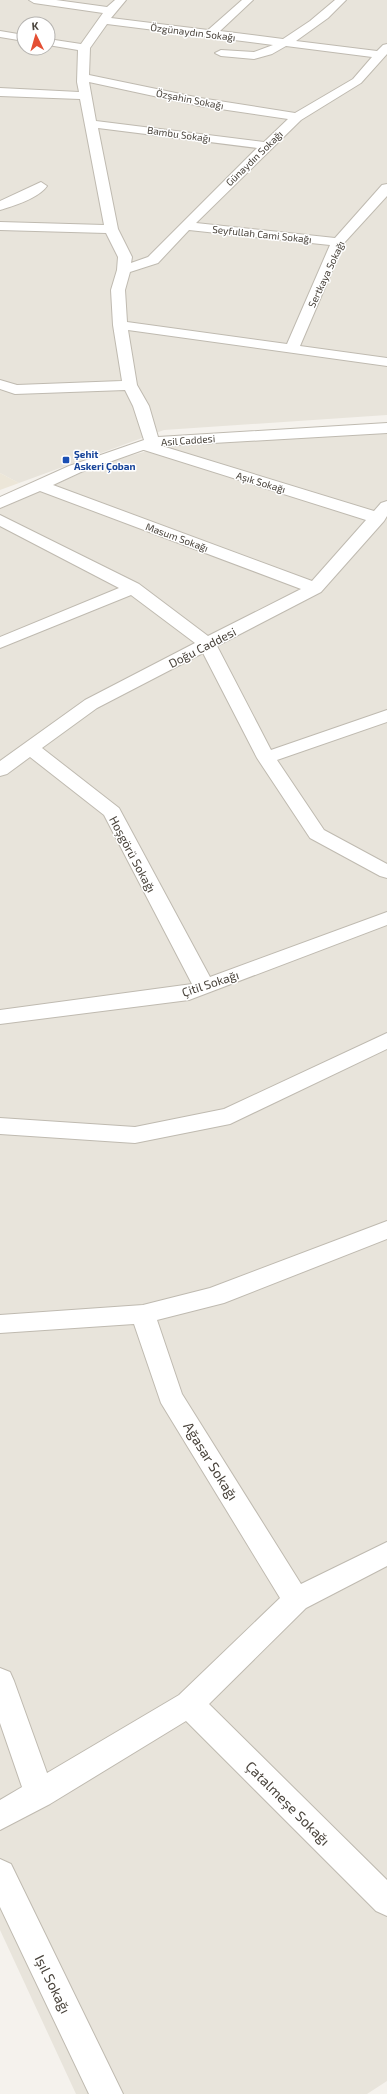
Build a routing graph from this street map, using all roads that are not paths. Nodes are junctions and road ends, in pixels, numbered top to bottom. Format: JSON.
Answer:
{"nodes":[{"id":1,"x":34,"y":0,"type":"edge"},
{"id":2,"x":121,"y":0,"type":"edge"},
{"id":3,"x":247,"y":0,"type":"edge"},
{"id":4,"x":341,"y":0,"type":"edge"},
{"id":5,"x":107,"y":16,"type":"junction"},
{"id":6,"x":210,"y":34,"type":"junction"},
{"id":7,"x":1,"y":35,"type":"edge"},
{"id":8,"x":16,"y":37,"type":"edge"},
{"id":9,"x":56,"y":43,"type":"edge"},
{"id":10,"x":283,"y":43,"type":"junction"},
{"id":11,"x":84,"y":48,"type":"junction"},
{"id":12,"x":384,"y":51,"type":"edge"},
{"id":13,"x":221,"y":53,"type":"dead end"},
{"id":14,"x":83,"y":77,"type":"junction"},
{"id":15,"x":0,"y":92,"type":"edge"},
{"id":16,"x":86,"y":96,"type":"junction"},
{"id":17,"x":297,"y":117,"type":"junction"},
{"id":18,"x":91,"y":124,"type":"junction"},
{"id":19,"x":267,"y":146,"type":"junction"},
{"id":20,"x":41,"y":186,"type":"dead end"},
{"id":21,"x":387,"y":188,"type":"edge"},
{"id":22,"x":0,"y":206,"type":"edge"},
{"id":23,"x":0,"y":226,"type":"edge"},
{"id":24,"x":186,"y":226,"type":"junction"},
{"id":25,"x":111,"y":229,"type":"junction"},
{"id":26,"x":338,"y":242,"type":"junction"},
{"id":27,"x":124,"y":270,"type":"junction"},
{"id":28,"x":120,"y":325,"type":"junction"},
{"id":29,"x":292,"y":348,"type":"junction"},
{"id":30,"x":387,"y":362,"type":"edge"},
{"id":31,"x":0,"y":384,"type":"edge"},
{"id":32,"x":130,"y":385,"type":"junction"},
{"id":33,"x":15,"y":390,"type":"junction"},
{"id":34,"x":0,"y":402,"type":"edge"},
{"id":35,"x":387,"y":428,"type":"edge"},
{"id":36,"x":148,"y":444,"type":"junction"},
{"id":37,"x":39,"y":485,"type":"junction"},
{"id":38,"x":0,"y":503,"type":"edge"},
{"id":39,"x":382,"y":512,"type":"edge"},
{"id":40,"x":0,"y":520,"type":"edge"},
{"id":41,"x":134,"y":588,"type":"junction"},
{"id":42,"x":315,"y":588,"type":"junction"},
{"id":43,"x":0,"y":643,"type":"edge"},
{"id":44,"x":207,"y":644,"type":"junction"},
{"id":45,"x":387,"y":716,"type":"edge"},
{"id":46,"x":30,"y":748,"type":"junction"},
{"id":47,"x":266,"y":758,"type":"junction"},
{"id":48,"x":0,"y":770,"type":"edge"},
{"id":49,"x":387,"y":872,"type":"edge"},
{"id":50,"x":387,"y":918,"type":"edge"},
{"id":51,"x":204,"y":987,"type":"junction"},
{"id":52,"x":0,"y":1016,"type":"edge"},
{"id":53,"x":387,"y":1040,"type":"edge"},
{"id":54,"x":0,"y":1126,"type":"edge"},
{"id":55,"x":387,"y":1230,"type":"edge"},
{"id":56,"x":143,"y":1314,"type":"junction"},
{"id":57,"x":0,"y":1324,"type":"edge"},
{"id":58,"x":387,"y":1553,"type":"edge"},
{"id":59,"x":296,"y":1600,"type":"junction"},
{"id":60,"x":0,"y":1681,"type":"edge"},
{"id":61,"x":189,"y":1704,"type":"junction"},
{"id":62,"x":39,"y":1794,"type":"junction"},
{"id":63,"x":0,"y":1816,"type":"edge"},
{"id":64,"x":0,"y":1874,"type":"edge"},
{"id":65,"x":387,"y":1901,"type":"edge"},
{"id":66,"x":106,"y":2094,"type":"edge"}],
"edges":[{"from":1,"to":5,"type":"street","name":"Özgünaydın Sokağı"},
{"from":2,"to":5,"type":"street"},
{"from":3,"to":6,"type":"street"},
{"from":4,"to":10,"type":"street"},
{"from":5,"to":6,"type":"street","name":"Özgünaydın Sokağı"},
{"from":5,"to":11,"type":"street"},
{"from":6,"to":10,"type":"street","name":"Özgünaydın Sokağı"},
{"from":7,"to":8,"type":"street"},
{"from":9,"to":11,"type":"street"},
{"from":10,"to":12,"type":"street","name":"Özgünaydın Sokağı"},
{"from":10,"to":13,"type":"street","name":"Özgünaydın Sokağı"},
{"from":11,"to":14,"type":"street"},
{"from":12,"to":17,"type":"street","name":"Günaydın Sokağı"},
{"from":14,"to":16,"type":"street"},
{"from":14,"to":17,"type":"street","name":"Özşahin Sokağı"},
{"from":15,"to":16,"type":"street"},
{"from":16,"to":18,"type":"street"},
{"from":17,"to":19,"type":"street","name":"Günaydın Sokağı"},
{"from":18,"to":19,"type":"street","name":"Bambu Sokağı"},
{"from":18,"to":25,"type":"street"},
{"from":19,"to":24,"type":"street","name":"Günaydın Sokağı"},
{"from":20,"to":22,"type":"street"},
{"from":21,"to":26,"type":"street","name":"Sertkaya Sokağı"},
{"from":23,"to":25,"type":"street"},
{"from":24,"to":26,"type":"street","name":"Seyfullah Cami Sokağı"},
{"from":24,"to":27,"type":"street","name":"Günaydın Sokağı"},
{"from":25,"to":27,"type":"street"},
{"from":26,"to":29,"type":"street","name":"Sertkaya Sokağı"},
{"from":27,"to":28,"type":"street"},
{"from":28,"to":29,"type":"street"},
{"from":28,"to":32,"type":"street"},
{"from":29,"to":30,"type":"street"},
{"from":31,"to":33,"type":"street"},
{"from":32,"to":33,"type":"street"},
{"from":32,"to":36,"type":"street"},
{"from":33,"to":34,"type":"street"},
{"from":35,"to":36,"type":"street","name":"Asil Caddesi"},
{"from":36,"to":37,"type":"street","name":"Asil Caddesi"},
{"from":36,"to":39,"type":"street","name":"Aşık Sokağı"},
{"from":37,"to":38,"type":"street","name":"Asil Caddesi"},
{"from":37,"to":42,"type":"street","name":"Masum Sokağı"},
{"from":39,"to":42,"type":"street","name":"Doğu Caddesi"},
{"from":40,"to":41,"type":"street"},
{"from":41,"to":43,"type":"street"},
{"from":41,"to":44,"type":"street"},
{"from":42,"to":44,"type":"street","name":"Doğu Caddesi"},
{"from":44,"to":46,"type":"street","name":"Doğu Caddesi"},
{"from":44,"to":47,"type":"street"},
{"from":45,"to":47,"type":"street"},
{"from":46,"to":48,"type":"street","name":"Doğu Caddesi"},
{"from":46,"to":51,"type":"street","name":"Hoşgörü Sokağı"},
{"from":47,"to":49,"type":"street"},
{"from":50,"to":51,"type":"street","name":"Çitil Sokağı"},
{"from":51,"to":52,"type":"street","name":"Çitil Sokağı"},
{"from":53,"to":54,"type":"street"},
{"from":55,"to":56,"type":"street"},
{"from":56,"to":57,"type":"street"},
{"from":56,"to":59,"type":"street","name":"Ağasar Sokağı"},
{"from":58,"to":59,"type":"street"},
{"from":59,"to":61,"type":"street"},
{"from":60,"to":62,"type":"street"},
{"from":61,"to":62,"type":"street"},
{"from":61,"to":65,"type":"street","name":"Çatalmeşe Sokağı"},
{"from":62,"to":63,"type":"street"},
{"from":64,"to":66,"type":"street","name":"Işıl Sokağı"}]}
